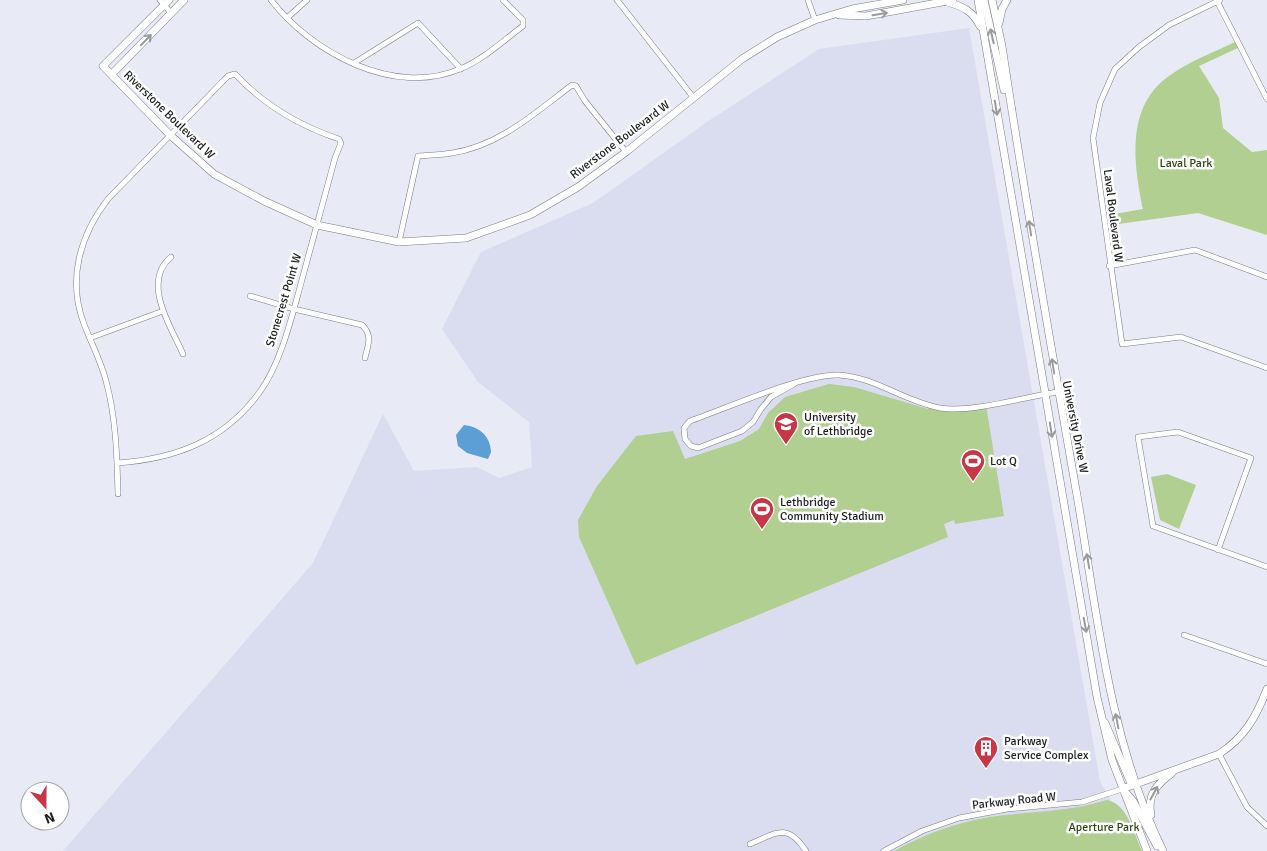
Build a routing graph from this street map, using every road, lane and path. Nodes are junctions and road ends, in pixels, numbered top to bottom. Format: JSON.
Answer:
{"nodes":[{"id":1,"x":184,"y":0,"type":"edge"},
{"id":2,"x":271,"y":0,"type":"edge"},
{"id":3,"x":308,"y":0,"type":"edge"},
{"id":4,"x":503,"y":0,"type":"edge"},
{"id":5,"x":617,"y":0,"type":"edge"},
{"id":6,"x":808,"y":0,"type":"edge"},
{"id":7,"x":903,"y":0,"type":"edge"},
{"id":8,"x":978,"y":0,"type":"edge"},
{"id":9,"x":984,"y":0,"type":"edge"},
{"id":10,"x":992,"y":0,"type":"edge"},
{"id":11,"x":1007,"y":0,"type":"edge"},
{"id":12,"x":165,"y":1,"type":"edge"},
{"id":13,"x":949,"y":1,"type":"edge"},
{"id":14,"x":1218,"y":1,"type":"edge"},
{"id":15,"x":171,"y":13,"type":"junction"},
{"id":16,"x":831,"y":15,"type":"junction"},
{"id":17,"x":287,"y":18,"type":"junction"},
{"id":18,"x":815,"y":20,"type":"junction"},
{"id":19,"x":1000,"y":34,"type":"junction"},
{"id":20,"x":984,"y":36,"type":"junction"},
{"id":21,"x":354,"y":63,"type":"junction"},
{"id":22,"x":460,"y":69,"type":"junction"},
{"id":23,"x":112,"y":74,"type":"junction"},
{"id":24,"x":693,"y":97,"type":"junction"},
{"id":25,"x":1267,"y":99,"type":"edge"},
{"id":26,"x":1016,"y":134,"type":"junction"},
{"id":27,"x":170,"y":136,"type":"junction"},
{"id":28,"x":626,"y":152,"type":"junction"},
{"id":29,"x":317,"y":225,"type":"junction"},
{"id":30,"x":399,"y":242,"type":"junction"},
{"id":31,"x":171,"y":256,"type":"dead end"},
{"id":32,"x":1109,"y":266,"type":"junction"},
{"id":33,"x":1267,"y":277,"type":"edge"},
{"id":34,"x":250,"y":296,"type":"dead end"},
{"id":35,"x":294,"y":309,"type":"junction"},
{"id":36,"x":164,"y":311,"type":"junction"},
{"id":37,"x":90,"y":338,"type":"junction"},
{"id":38,"x":183,"y":354,"type":"dead end"},
{"id":39,"x":365,"y":358,"type":"dead end"},
{"id":40,"x":1267,"y":368,"type":"edge"},
{"id":41,"x":794,"y":384,"type":"junction"},
{"id":42,"x":1057,"y":392,"type":"junction"},
{"id":43,"x":1046,"y":394,"type":"junction"},
{"id":44,"x":118,"y":463,"type":"junction"},
{"id":45,"x":118,"y":494,"type":"dead end"},
{"id":46,"x":1218,"y":550,"type":"junction"},
{"id":47,"x":1267,"y":567,"type":"edge"},
{"id":48,"x":1184,"y":635,"type":"dead end"},
{"id":49,"x":1267,"y":664,"type":"edge"},
{"id":50,"x":1267,"y":689,"type":"edge"},
{"id":51,"x":1101,"y":716,"type":"junction"},
{"id":52,"x":1219,"y":754,"type":"junction"},
{"id":53,"x":1178,"y":768,"type":"junction"},
{"id":54,"x":1135,"y":784,"type":"junction"},
{"id":55,"x":1122,"y":789,"type":"junction"},
{"id":56,"x":1152,"y":826,"type":"junction"},
{"id":57,"x":1267,"y":826,"type":"edge"},
{"id":58,"x":750,"y":844,"type":"dead end"},
{"id":59,"x":806,"y":851,"type":"edge"},
{"id":60,"x":884,"y":851,"type":"edge"},
{"id":61,"x":1148,"y":851,"type":"edge"},
{"id":62,"x":1161,"y":851,"type":"edge"}],
"edges":[{"from":1,"to":15,"type":"main road"},
{"from":2,"to":17,"type":"street"},
{"from":3,"to":17,"type":"street"},
{"from":4,"to":22,"type":"street"},
{"from":5,"to":24,"type":"street"},
{"from":6,"to":18,"type":"street"},
{"from":7,"to":16,"type":"main road","name":"Riverstone Boulevard W"},
{"from":8,"to":20,"type":"main road","name":"University Drive W"},
{"from":26,"to":9,"type":"main road","one_way":true},
{"from":10,"to":19,"type":"main road","name":"University Drive W"},
{"from":11,"to":19,"type":"main road"},
{"from":12,"to":15,"type":"street"},
{"from":12,"to":23,"type":"main road","name":"Riverstone Boulevard W"},
{"from":16,"to":13,"type":"main road","name":"Riverstone Boulevard W","one_way":true},
{"from":13,"to":20,"type":"main road"},
{"from":14,"to":25,"type":"street"},
{"from":14,"to":32,"type":"street","name":"Laval Boulevard W"},
{"from":23,"to":15,"type":"main road","one_way":true},
{"from":16,"to":18,"type":"main road","name":"Riverstone Boulevard W"},
{"from":17,"to":21,"type":"street"},
{"from":18,"to":24,"type":"main road","name":"Riverstone Boulevard W"},
{"from":19,"to":26,"type":"main road","name":"University Drive W"},
{"from":20,"to":43,"type":"main road","name":"University Drive W","one_way":true},
{"from":21,"to":22,"type":"street"},
{"from":21,"to":22,"type":"street"},
{"from":23,"to":27,"type":"main road","name":"Riverstone Boulevard W"},
{"from":24,"to":28,"type":"main road","name":"Riverstone Boulevard W"},
{"from":42,"to":26,"type":"main road","name":"University Drive W","one_way":true},
{"from":27,"to":29,"type":"main road","name":"Riverstone Boulevard W"},
{"from":27,"to":29,"type":"street","name":"Stonecrest Point W"},
{"from":27,"to":37,"type":"street"},
{"from":28,"to":30,"type":"main road","name":"Riverstone Boulevard W"},
{"from":28,"to":30,"type":"street"},
{"from":29,"to":30,"type":"main road","name":"Riverstone Boulevard W"},
{"from":29,"to":35,"type":"street","name":"Stonecrest Point W"},
{"from":31,"to":36,"type":"street"},
{"from":32,"to":33,"type":"street"},
{"from":32,"to":40,"type":"street","name":"Laval Boulevard W"},
{"from":34,"to":35,"type":"street"},
{"from":35,"to":39,"type":"street"},
{"from":35,"to":44,"type":"street","name":"Stonecrest Point W"},
{"from":36,"to":37,"type":"street"},
{"from":36,"to":38,"type":"street"},
{"from":37,"to":44,"type":"street"},
{"from":41,"to":41,"type":"street"},
{"from":41,"to":43,"type":"street"},
{"from":42,"to":43,"type":"street"},
{"from":54,"to":42,"type":"main road","name":"University Drive W","one_way":true},
{"from":43,"to":51,"type":"main road","name":"University Drive W","one_way":true},
{"from":44,"to":45,"type":"street"},
{"from":46,"to":46,"type":"street"},
{"from":46,"to":47,"type":"street"},
{"from":48,"to":49,"type":"street"},
{"from":50,"to":52,"type":"main road"},
{"from":51,"to":54,"type":"main road"},
{"from":51,"to":55,"type":"main road","name":"University Drive W"},
{"from":52,"to":53,"type":"main road"},
{"from":52,"to":57,"type":"street"},
{"from":53,"to":54,"type":"main road"},
{"from":56,"to":53,"type":"main road","one_way":true},
{"from":54,"to":55,"type":"main road"},
{"from":54,"to":56,"type":"main road","name":"University Drive W"},
{"from":55,"to":60,"type":"street","name":"Parkway Road W"},
{"from":55,"to":61,"type":"main road","name":"University Drive W"},
{"from":55,"to":62,"type":"main road"},
{"from":56,"to":62,"type":"main road","name":"University Drive W"},
{"from":58,"to":59,"type":"street"}]}
